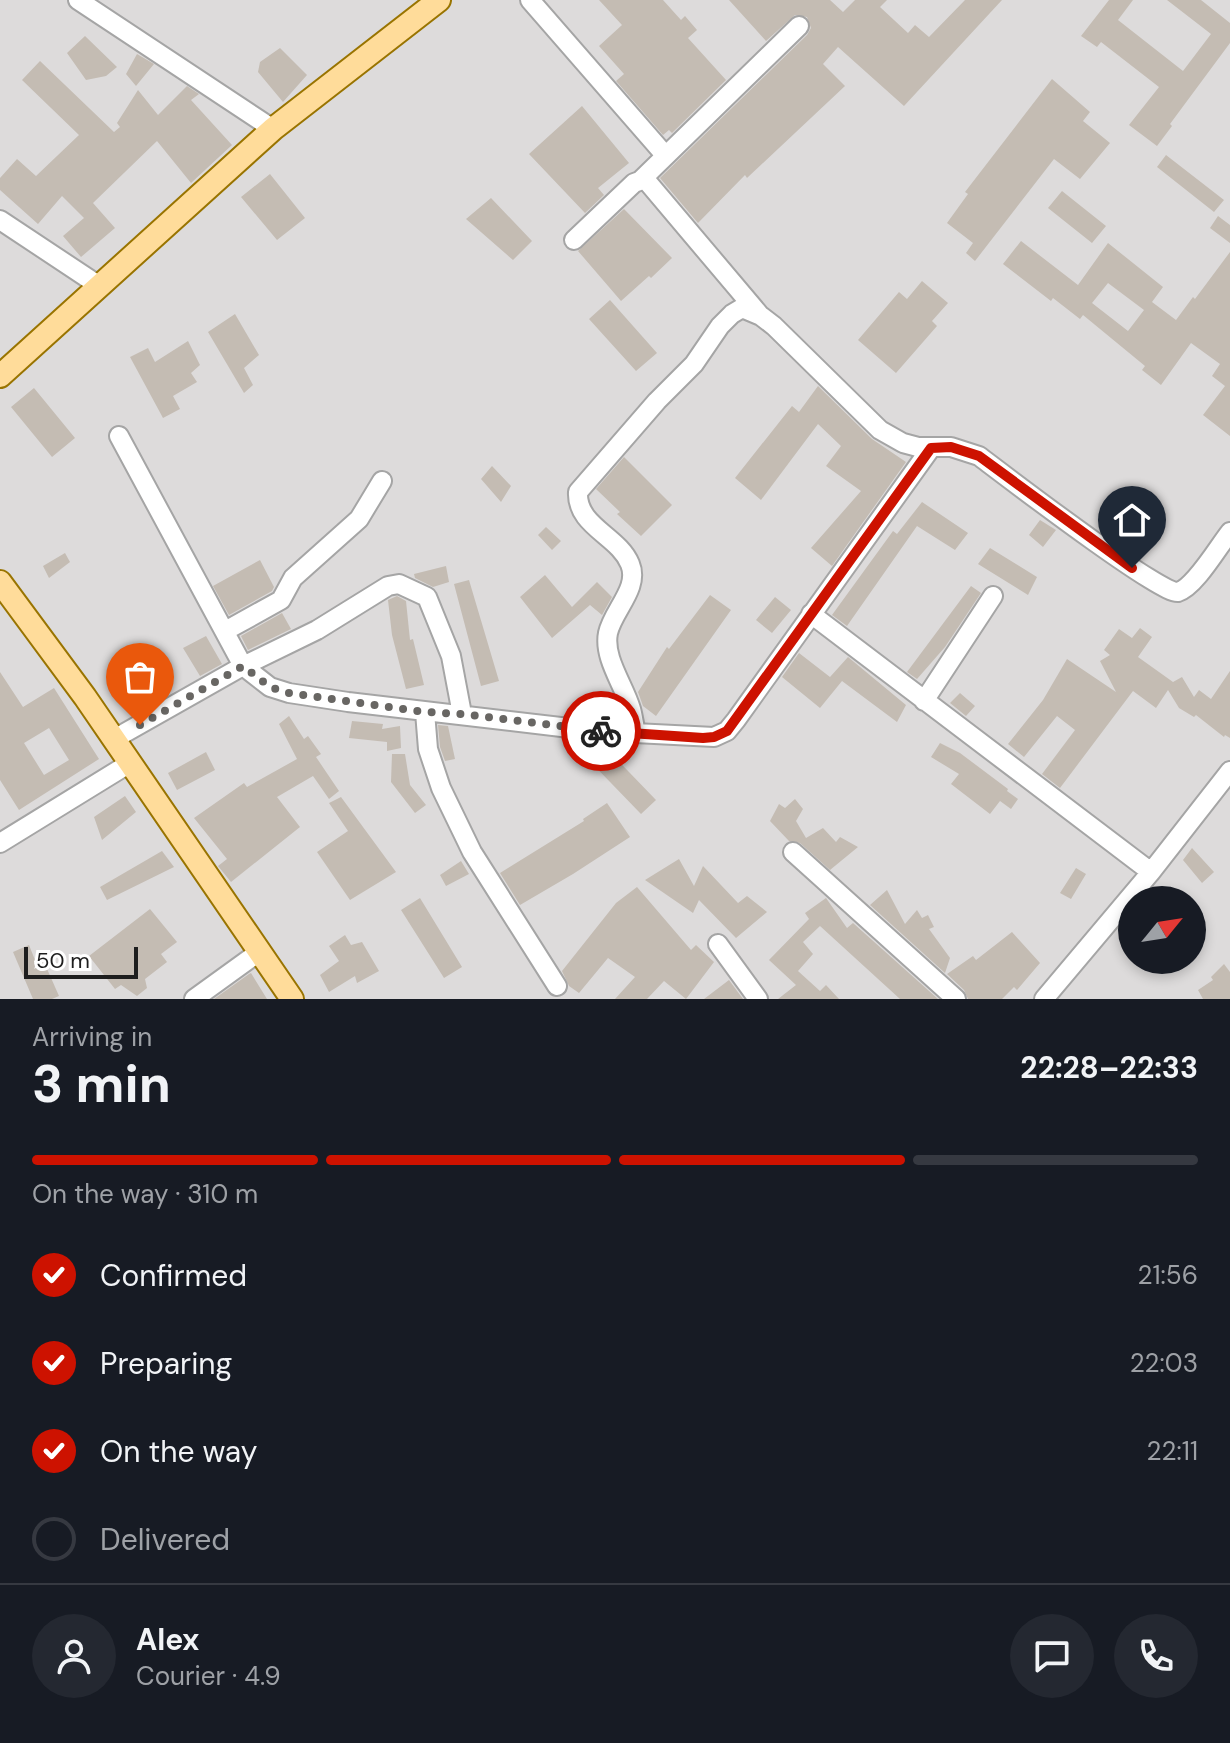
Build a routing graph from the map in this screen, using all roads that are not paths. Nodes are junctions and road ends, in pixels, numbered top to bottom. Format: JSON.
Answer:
{"nodes":[{"id":1,"x":78,"y":0,"type":"edge"},
{"id":2,"x":439,"y":0,"type":"edge"},
{"id":3,"x":530,"y":0,"type":"edge"},
{"id":4,"x":799,"y":26,"type":"dead end"},
{"id":5,"x":273,"y":129,"type":"junction"},
{"id":6,"x":665,"y":155,"type":"junction"},
{"id":7,"x":641,"y":180,"type":"junction"},
{"id":8,"x":0,"y":220,"type":"edge"},
{"id":9,"x":574,"y":240,"type":"dead end"},
{"id":10,"x":98,"y":285,"type":"junction"},
{"id":11,"x":761,"y":316,"type":"junction"},
{"id":12,"x":0,"y":376,"type":"edge"},
{"id":13,"x":119,"y":436,"type":"dead end"},
{"id":14,"x":931,"y":448,"type":"junction"},
{"id":15,"x":382,"y":481,"type":"dead end"},
{"id":16,"x":1230,"y":532,"type":"edge"},
{"id":17,"x":0,"y":582,"type":"edge"},
{"id":18,"x":993,"y":596,"type":"dead end"},
{"id":19,"x":811,"y":614,"type":"junction"},
{"id":20,"x":225,"y":631,"type":"junction"},
{"id":21,"x":243,"y":666,"type":"junction"},
{"id":22,"x":924,"y":701,"type":"junction"},
{"id":23,"x":425,"y":712,"type":"junction"},
{"id":24,"x":462,"y":714,"type":"junction"},
{"id":25,"x":628,"y":732,"type":"junction"},
{"id":26,"x":114,"y":739,"type":"junction"},
{"id":27,"x":130,"y":763,"type":"junction"},
{"id":28,"x":1230,"y":771,"type":"edge"},
{"id":29,"x":0,"y":843,"type":"edge"},
{"id":30,"x":793,"y":852,"type":"dead end"},
{"id":31,"x":1151,"y":872,"type":"junction"},
{"id":32,"x":718,"y":944,"type":"dead end"},
{"id":33,"x":259,"y":952,"type":"junction"},
{"id":34,"x":557,"y":986,"type":"dead end"},
{"id":35,"x":194,"y":999,"type":"edge"},
{"id":36,"x":292,"y":999,"type":"edge"},
{"id":37,"x":758,"y":999,"type":"edge"},
{"id":38,"x":956,"y":999,"type":"edge"},
{"id":39,"x":1044,"y":999,"type":"edge"}],
"edges":[{"from":1,"to":5,"type":"street"},
{"from":2,"to":5,"type":"main road"},
{"from":3,"to":6,"type":"street"},
{"from":4,"to":6,"type":"street"},
{"from":5,"to":10,"type":"main road"},
{"from":6,"to":7,"type":"street"},
{"from":7,"to":9,"type":"street"},
{"from":7,"to":11,"type":"street"},
{"from":8,"to":10,"type":"street"},
{"from":10,"to":12,"type":"main road"},
{"from":11,"to":14,"type":"street"},
{"from":11,"to":25,"type":"street"},
{"from":13,"to":20,"type":"street"},
{"from":14,"to":16,"type":"street"},
{"from":14,"to":19,"type":"street"},
{"from":15,"to":20,"type":"street"},
{"from":17,"to":26,"type":"main road"},
{"from":18,"to":22,"type":"street"},
{"from":19,"to":22,"type":"street"},
{"from":19,"to":25,"type":"street"},
{"from":20,"to":21,"type":"street"},
{"from":21,"to":23,"type":"street"},
{"from":21,"to":24,"type":"street"},
{"from":21,"to":26,"type":"street"},
{"from":22,"to":31,"type":"street"},
{"from":23,"to":24,"type":"street"},
{"from":23,"to":34,"type":"street"},
{"from":24,"to":25,"type":"street"},
{"from":26,"to":27,"type":"main road"},
{"from":27,"to":29,"type":"street"},
{"from":27,"to":33,"type":"main road"},
{"from":28,"to":31,"type":"street"},
{"from":30,"to":38,"type":"street"},
{"from":31,"to":39,"type":"street"},
{"from":32,"to":37,"type":"street"},
{"from":33,"to":35,"type":"street"},
{"from":33,"to":36,"type":"main road"}]}
